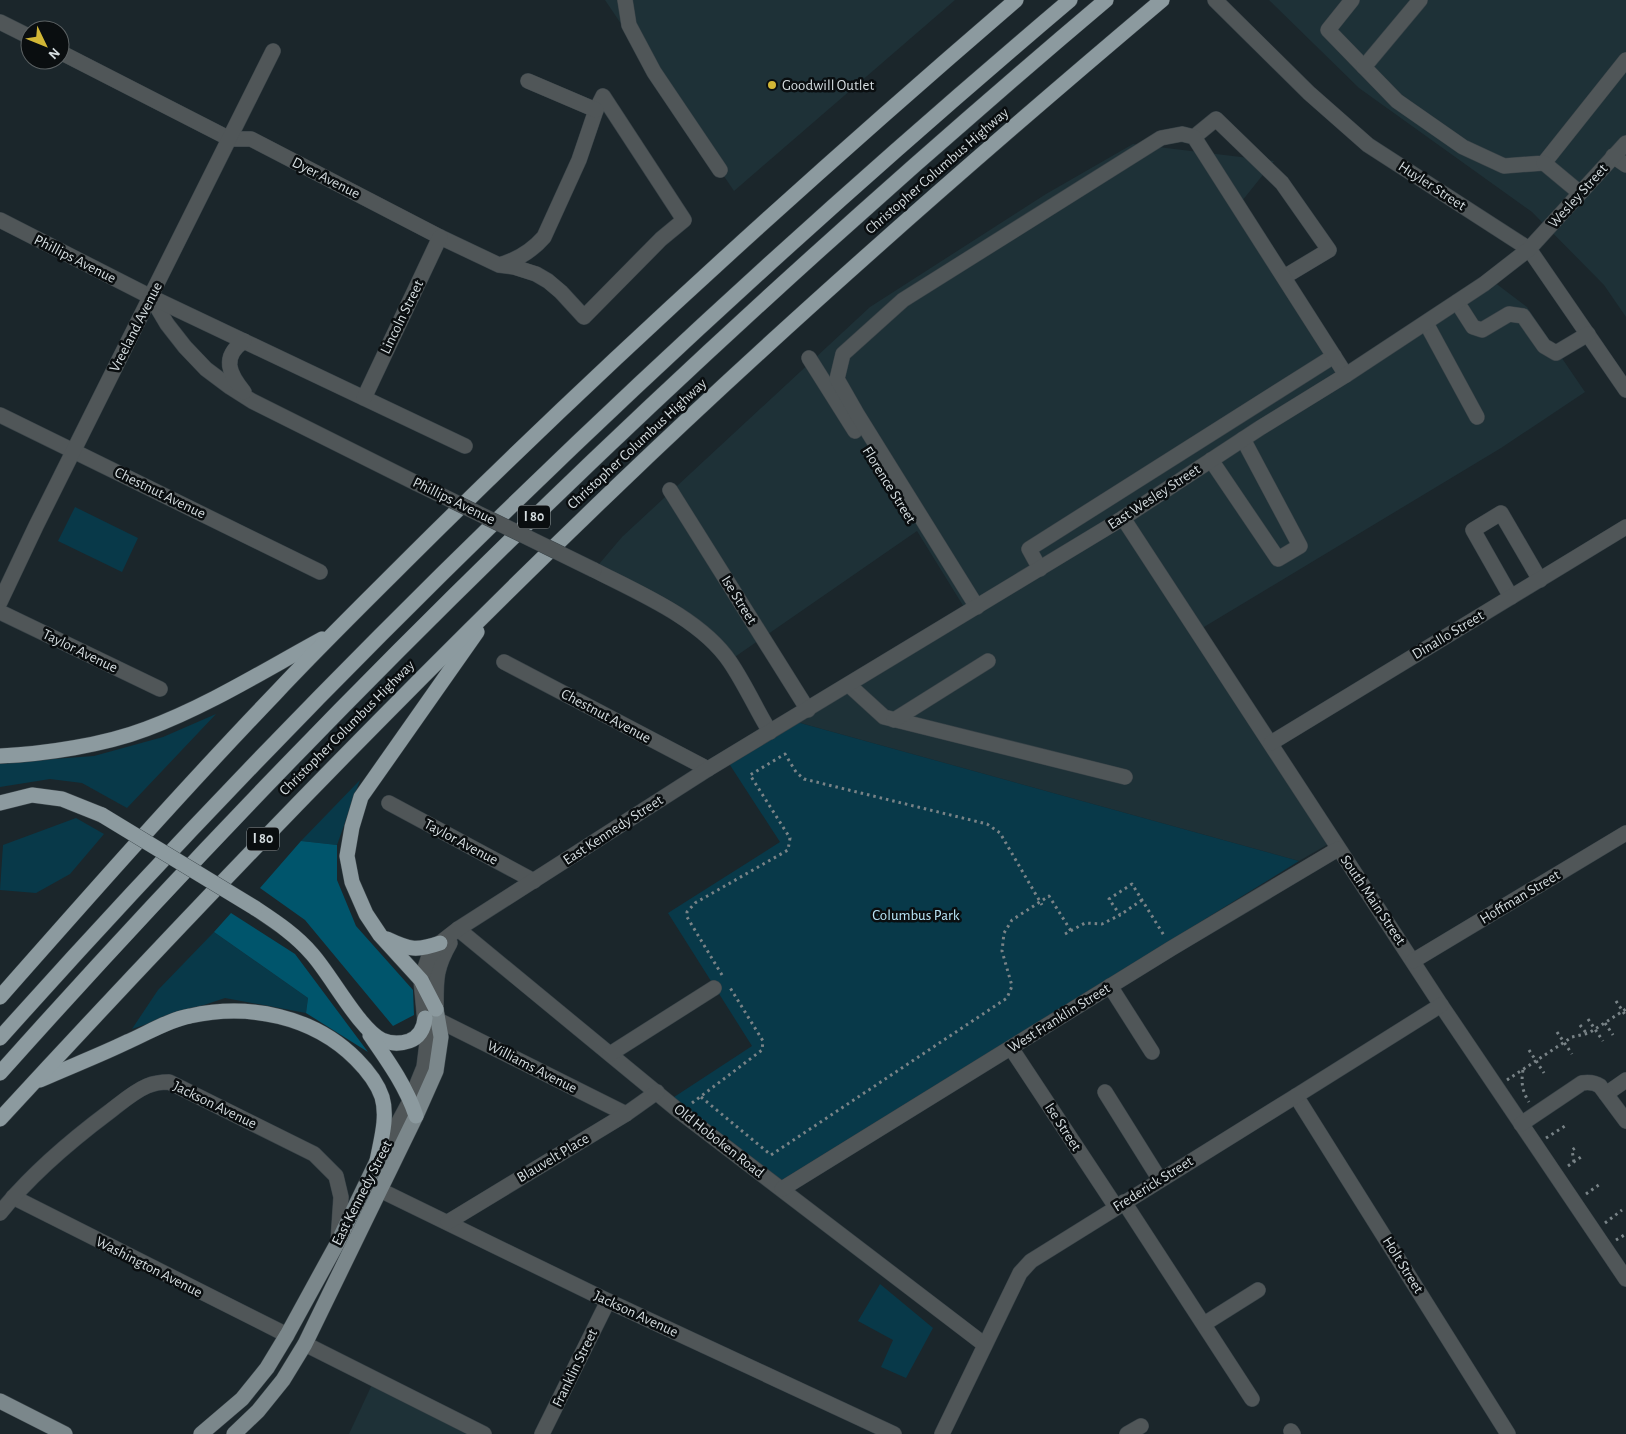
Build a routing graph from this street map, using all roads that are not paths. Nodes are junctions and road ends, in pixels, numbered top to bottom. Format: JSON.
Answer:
{"nodes":[{"id":1,"x":625,"y":0,"type":"edge"},
{"id":2,"x":1016,"y":0,"type":"edge"},
{"id":3,"x":1070,"y":0,"type":"edge"},
{"id":4,"x":1106,"y":0,"type":"edge"},
{"id":5,"x":1162,"y":0,"type":"edge"},
{"id":6,"x":1216,"y":0,"type":"edge"},
{"id":7,"x":1352,"y":0,"type":"edge"},
{"id":8,"x":1420,"y":0,"type":"edge"},
{"id":9,"x":0,"y":22,"type":"edge"},
{"id":10,"x":20,"y":32,"type":"edge"},
{"id":11,"x":273,"y":52,"type":"dead end"},
{"id":12,"x":70,"y":57,"type":"edge"},
{"id":13,"x":1626,"y":60,"type":"edge"},
{"id":14,"x":1364,"y":67,"type":"junction"},
{"id":15,"x":528,"y":81,"type":"dead end"},
{"id":16,"x":596,"y":110,"type":"junction"},
{"id":17,"x":1194,"y":137,"type":"junction"},
{"id":18,"x":230,"y":139,"type":"junction"},
{"id":19,"x":1626,"y":143,"type":"edge"},
{"id":20,"x":1613,"y":156,"type":"junction"},
{"id":21,"x":1544,"y":163,"type":"junction"},
{"id":22,"x":1626,"y":165,"type":"edge"},
{"id":23,"x":720,"y":170,"type":"dead end"},
{"id":24,"x":1580,"y":193,"type":"junction"},
{"id":25,"x":0,"y":220,"type":"edge"},
{"id":26,"x":440,"y":237,"type":"junction"},
{"id":27,"x":1529,"y":249,"type":"junction"},
{"id":28,"x":499,"y":265,"type":"junction"},
{"id":29,"x":1284,"y":277,"type":"junction"},
{"id":30,"x":151,"y":297,"type":"junction"},
{"id":31,"x":1457,"y":302,"type":"junction"},
{"id":32,"x":1426,"y":322,"type":"junction"},
{"id":33,"x":1588,"y":334,"type":"junction"},
{"id":34,"x":244,"y":341,"type":"junction"},
{"id":35,"x":1334,"y":356,"type":"junction"},
{"id":36,"x":809,"y":358,"type":"dead end"},
{"id":37,"x":1620,"y":370,"type":"edge"},
{"id":38,"x":1346,"y":375,"type":"junction"},
{"id":39,"x":1626,"y":390,"type":"edge"},
{"id":40,"x":364,"y":398,"type":"junction"},
{"id":41,"x":252,"y":401,"type":"junction"},
{"id":42,"x":0,"y":415,"type":"edge"},
{"id":43,"x":1477,"y":417,"type":"dead end"},
{"id":44,"x":1243,"y":439,"type":"junction"},
{"id":45,"x":465,"y":446,"type":"dead end"},
{"id":46,"x":73,"y":451,"type":"junction"},
{"id":47,"x":1211,"y":460,"type":"junction"},
{"id":48,"x":670,"y":490,"type":"dead end"},
{"id":49,"x":1123,"y":518,"type":"junction"},
{"id":50,"x":1626,"y":527,"type":"edge"},
{"id":51,"x":1040,"y":569,"type":"junction"},
{"id":52,"x":320,"y":572,"type":"dead end"},
{"id":53,"x":1540,"y":580,"type":"junction"},
{"id":54,"x":1511,"y":597,"type":"junction"},
{"id":55,"x":0,"y":602,"type":"edge"},
{"id":56,"x":497,"y":602,"type":"junction"},
{"id":57,"x":973,"y":610,"type":"junction"},
{"id":58,"x":0,"y":612,"type":"edge"},
{"id":59,"x":337,"y":630,"type":"junction"},
{"id":60,"x":988,"y":661,"type":"dead end"},
{"id":61,"x":504,"y":662,"type":"dead end"},
{"id":62,"x":849,"y":685,"type":"junction"},
{"id":63,"x":160,"y":689,"type":"dead end"},
{"id":64,"x":808,"y":710,"type":"junction"},
{"id":65,"x":894,"y":720,"type":"junction"},
{"id":66,"x":770,"y":732,"type":"junction"},
{"id":67,"x":1271,"y":743,"type":"junction"},
{"id":68,"x":2,"y":755,"type":"edge"},
{"id":69,"x":708,"y":769,"type":"junction"},
{"id":70,"x":1125,"y":777,"type":"dead end"},
{"id":71,"x":0,"y":803,"type":"edge"},
{"id":72,"x":389,"y":803,"type":"dead end"},
{"id":73,"x":1626,"y":833,"type":"edge"},
{"id":74,"x":1338,"y":849,"type":"junction"},
{"id":75,"x":534,"y":881,"type":"junction"},
{"id":76,"x":458,"y":929,"type":"junction"},
{"id":77,"x":380,"y":935,"type":"junction"},
{"id":78,"x":440,"y":943,"type":"junction"},
{"id":79,"x":1414,"y":961,"type":"junction"},
{"id":80,"x":421,"y":980,"type":"junction"},
{"id":81,"x":1110,"y":986,"type":"junction"},
{"id":82,"x":714,"y":988,"type":"dead end"},
{"id":83,"x":0,"y":997,"type":"edge"},
{"id":84,"x":1441,"y":1005,"type":"junction"},
{"id":85,"x":433,"y":1016,"type":"junction"},
{"id":86,"x":358,"y":1017,"type":"junction"},
{"id":87,"x":0,"y":1038,"type":"edge"},
{"id":88,"x":1011,"y":1048,"type":"junction"},
{"id":89,"x":1152,"y":1052,"type":"dead end"},
{"id":90,"x":610,"y":1054,"type":"junction"},
{"id":91,"x":0,"y":1073,"type":"edge"},
{"id":92,"x":1626,"y":1080,"type":"edge"},
{"id":93,"x":34,"y":1082,"type":"junction"},
{"id":94,"x":657,"y":1092,"type":"junction"},
{"id":95,"x":1105,"y":1092,"type":"dead end"},
{"id":96,"x":1606,"y":1094,"type":"junction"},
{"id":97,"x":1296,"y":1096,"type":"junction"},
{"id":98,"x":411,"y":1099,"type":"junction"},
{"id":99,"x":626,"y":1114,"type":"junction"},
{"id":100,"x":416,"y":1116,"type":"junction"},
{"id":101,"x":0,"y":1119,"type":"edge"},
{"id":102,"x":1626,"y":1121,"type":"edge"},
{"id":103,"x":1521,"y":1124,"type":"junction"},
{"id":104,"x":378,"y":1161,"type":"junction"},
{"id":105,"x":1160,"y":1180,"type":"junction"},
{"id":106,"x":782,"y":1189,"type":"junction"},
{"id":107,"x":380,"y":1190,"type":"junction"},
{"id":108,"x":13,"y":1197,"type":"junction"},
{"id":109,"x":1120,"y":1205,"type":"junction"},
{"id":110,"x":0,"y":1213,"type":"edge"},
{"id":111,"x":448,"y":1222,"type":"junction"},
{"id":112,"x":338,"y":1242,"type":"junction"},
{"id":113,"x":1626,"y":1279,"type":"edge"},
{"id":114,"x":1258,"y":1290,"type":"dead end"},
{"id":115,"x":608,"y":1302,"type":"junction"},
{"id":116,"x":1204,"y":1324,"type":"junction"},
{"id":117,"x":287,"y":1335,"type":"junction"},
{"id":118,"x":305,"y":1344,"type":"junction"},
{"id":119,"x":986,"y":1345,"type":"junction"},
{"id":120,"x":1252,"y":1399,"type":"dead end"},
{"id":121,"x":0,"y":1401,"type":"edge"},
{"id":122,"x":1141,"y":1426,"type":"dead end"},
{"id":123,"x":63,"y":1434,"type":"edge"},
{"id":124,"x":201,"y":1434,"type":"edge"},
{"id":125,"x":234,"y":1434,"type":"edge"},
{"id":126,"x":484,"y":1434,"type":"edge"},
{"id":127,"x":542,"y":1434,"type":"edge"},
{"id":128,"x":894,"y":1434,"type":"edge"},
{"id":129,"x":942,"y":1434,"type":"edge"},
{"id":130,"x":1127,"y":1434,"type":"edge"},
{"id":131,"x":1508,"y":1434,"type":"edge"}],
"edges":[{"from":1,"to":23,"type":"street"},
{"from":2,"to":59,"type":"highway"},
{"from":3,"to":87,"type":"highway","number":"I 80"},
{"from":4,"to":91,"type":"highway","name":"Christopher Columbus Highway","number":"I 80"},
{"from":5,"to":56,"type":"highway","name":"Christopher Columbus Highway","number":"I 80"},
{"from":6,"to":27,"type":"street","name":"Huyler Street"},
{"from":7,"to":14,"type":"street"},
{"from":8,"to":14,"type":"street"},
{"from":9,"to":10,"type":"street"},
{"from":11,"to":18,"type":"street","name":"Vreeland Avenue"},
{"from":12,"to":18,"type":"street","name":"Dyer Avenue"},
{"from":13,"to":21,"type":"street"},
{"from":14,"to":21,"type":"street"},
{"from":15,"to":16,"type":"street"},
{"from":16,"to":28,"type":"street"},
{"from":16,"to":28,"type":"street","name":"Dyer Avenue"},
{"from":17,"to":29,"type":"street"},
{"from":17,"to":29,"type":"street"},
{"from":17,"to":57,"type":"street"},
{"from":18,"to":26,"type":"street","name":"Dyer Avenue"},
{"from":18,"to":30,"type":"street","name":"Vreeland Avenue"},
{"from":19,"to":20,"type":"street","name":"Wesley Street"},
{"from":20,"to":22,"type":"street"},
{"from":20,"to":24,"type":"street","name":"Wesley Street"},
{"from":21,"to":24,"type":"street"},
{"from":24,"to":27,"type":"street","name":"Wesley Street"},
{"from":25,"to":30,"type":"street","name":"Phillips Avenue"},
{"from":26,"to":28,"type":"street","name":"Dyer Avenue"},
{"from":26,"to":40,"type":"street","name":"Lincoln Street"},
{"from":27,"to":31,"type":"street","name":"East Wesley Street"},
{"from":27,"to":33,"type":"street","name":"Huyler Street"},
{"from":29,"to":35,"type":"street"},
{"from":30,"to":34,"type":"street","name":"Phillips Avenue"},
{"from":30,"to":41,"type":"street","name":"Phillips Avenue"},
{"from":30,"to":46,"type":"street","name":"Vreeland Avenue"},
{"from":31,"to":32,"type":"street","name":"East Wesley Street"},
{"from":31,"to":33,"type":"street"},
{"from":32,"to":38,"type":"street","name":"East Wesley Street"},
{"from":32,"to":43,"type":"street"},
{"from":33,"to":37,"type":"street","name":"Huyler Street"},
{"from":34,"to":40,"type":"street","name":"Phillips Avenue"},
{"from":34,"to":41,"type":"street"},
{"from":35,"to":38,"type":"street"},
{"from":35,"to":51,"type":"street"},
{"from":36,"to":57,"type":"street","name":"Florence Street"},
{"from":37,"to":39,"type":"street","name":"Huyler Street"},
{"from":38,"to":44,"type":"street","name":"East Wesley Street"},
{"from":40,"to":45,"type":"street","name":"Phillips Avenue"},
{"from":41,"to":66,"type":"street","name":"Phillips Avenue","bridge":true},
{"from":42,"to":46,"type":"street","name":"Chestnut Avenue"},
{"from":44,"to":47,"type":"street","name":"East Wesley Street"},
{"from":44,"to":47,"type":"street"},
{"from":46,"to":52,"type":"street","name":"Chestnut Avenue"},
{"from":46,"to":55,"type":"street","name":"Vreeland Avenue"},
{"from":47,"to":49,"type":"street","name":"East Wesley Street"},
{"from":48,"to":64,"type":"street","name":"Ise Street"},
{"from":49,"to":51,"type":"street","name":"East Wesley Street"},
{"from":49,"to":67,"type":"street","name":"South Main Street"},
{"from":50,"to":53,"type":"street","name":"Dinallo Street"},
{"from":51,"to":57,"type":"street","name":"East Wesley Street"},
{"from":53,"to":54,"type":"street","name":"Dinallo Street"},
{"from":53,"to":54,"type":"street"},
{"from":54,"to":67,"type":"street","name":"Dinallo Street"},
{"from":56,"to":77,"type":"highway"},
{"from":56,"to":93,"type":"highway","name":"Christopher Columbus Highway","number":"I 80"},
{"from":57,"to":62,"type":"street","name":"East Wesley Street"},
{"from":58,"to":63,"type":"street","name":"Taylor Avenue"},
{"from":59,"to":68,"type":"highway"},
{"from":59,"to":83,"type":"highway"},
{"from":60,"to":65,"type":"street"},
{"from":61,"to":69,"type":"street","name":"Chestnut Avenue"},
{"from":62,"to":64,"type":"street","name":"East Wesley Street"},
{"from":62,"to":65,"type":"street"},
{"from":64,"to":66,"type":"street","name":"East Wesley Street"},
{"from":65,"to":70,"type":"street"},
{"from":66,"to":69,"type":"street","name":"East Kennedy Street"},
{"from":67,"to":74,"type":"street","name":"South Main Street"},
{"from":69,"to":75,"type":"street","name":"East Kennedy Street"},
{"from":71,"to":86,"type":"highway","bridge":true},
{"from":72,"to":75,"type":"street","name":"Taylor Avenue"},
{"from":73,"to":79,"type":"street","name":"Hoffman Street"},
{"from":74,"to":79,"type":"street","name":"South Main Street"},
{"from":74,"to":81,"type":"street","name":"West Franklin Street"},
{"from":75,"to":76,"type":"street","name":"East Kennedy Street"},
{"from":76,"to":78,"type":"street","name":"East Kennedy Street"},
{"from":76,"to":85,"type":"street","name":"East Kennedy Street"},
{"from":76,"to":90,"type":"street","name":"Old Hoboken Road"},
{"from":77,"to":78,"type":"highway"},
{"from":77,"to":80,"type":"highway"},
{"from":78,"to":80,"type":"street","name":"East Kennedy Street"},
{"from":79,"to":84,"type":"street","name":"South Main Street"},
{"from":80,"to":85,"type":"street","name":"East Kennedy Street"},
{"from":81,"to":88,"type":"street","name":"West Franklin Street"},
{"from":81,"to":89,"type":"street"},
{"from":82,"to":90,"type":"street"},
{"from":84,"to":97,"type":"street","name":"Frederick Street"},
{"from":84,"to":103,"type":"street","name":"South Main Street"},
{"from":85,"to":86,"type":"highway"},
{"from":85,"to":98,"type":"street","name":"East Kennedy Street"},
{"from":85,"to":99,"type":"street","name":"Williams Avenue"},
{"from":85,"to":100,"type":"main road","name":"East Kennedy Street"},
{"from":86,"to":98,"type":"highway"},
{"from":88,"to":106,"type":"street","name":"West Franklin Street"},
{"from":88,"to":109,"type":"street","name":"Ise Street"},
{"from":90,"to":94,"type":"street","name":"Old Hoboken Road"},
{"from":92,"to":96,"type":"street"},
{"from":93,"to":101,"type":"highway","name":"Christopher Columbus Highway","number":"I 80"},
{"from":93,"to":104,"type":"highway"},
{"from":94,"to":99,"type":"street","name":"Blauvelt Place"},
{"from":94,"to":106,"type":"street","name":"Old Hoboken Road"},
{"from":95,"to":105,"type":"street"},
{"from":96,"to":102,"type":"street"},
{"from":96,"to":103,"type":"street"},
{"from":97,"to":105,"type":"street","name":"Frederick Street"},
{"from":97,"to":131,"type":"street","name":"Holt Street"},
{"from":98,"to":100,"type":"highway"},
{"from":98,"to":104,"type":"street","name":"East Kennedy Street"},
{"from":99,"to":111,"type":"street","name":"Blauvelt Place"},
{"from":100,"to":107,"type":"main road","name":"East Kennedy Street"},
{"from":103,"to":113,"type":"street","name":"South Main Street"},
{"from":104,"to":112,"type":"main road","name":"East Kennedy Street"},
{"from":105,"to":109,"type":"street","name":"Frederick Street"},
{"from":106,"to":119,"type":"street","name":"Old Hoboken Road"},
{"from":107,"to":111,"type":"street","name":"Jackson Avenue"},
{"from":107,"to":118,"type":"main road","name":"East Kennedy Street"},
{"from":108,"to":110,"type":"street","name":"Jackson Avenue"},
{"from":108,"to":112,"type":"street","name":"Jackson Avenue"},
{"from":108,"to":117,"type":"street","name":"Washington Avenue"},
{"from":109,"to":116,"type":"street","name":"Ise Street"},
{"from":109,"to":119,"type":"street","name":"Frederick Street"},
{"from":111,"to":115,"type":"street","name":"Jackson Avenue"},
{"from":112,"to":117,"type":"main road","name":"East Kennedy Street"},
{"from":114,"to":116,"type":"street"},
{"from":115,"to":127,"type":"street","name":"Franklin Street"},
{"from":115,"to":128,"type":"street","name":"Jackson Avenue"},
{"from":116,"to":120,"type":"street","name":"Ise Street"},
{"from":117,"to":124,"type":"main road","name":"East Kennedy Street"},
{"from":118,"to":125,"type":"main road","name":"East Kennedy Street"},
{"from":118,"to":126,"type":"street"},
{"from":119,"to":129,"type":"street","name":"Frederick Street"},
{"from":121,"to":123,"type":"main road"},
{"from":122,"to":130,"type":"street"}]}
